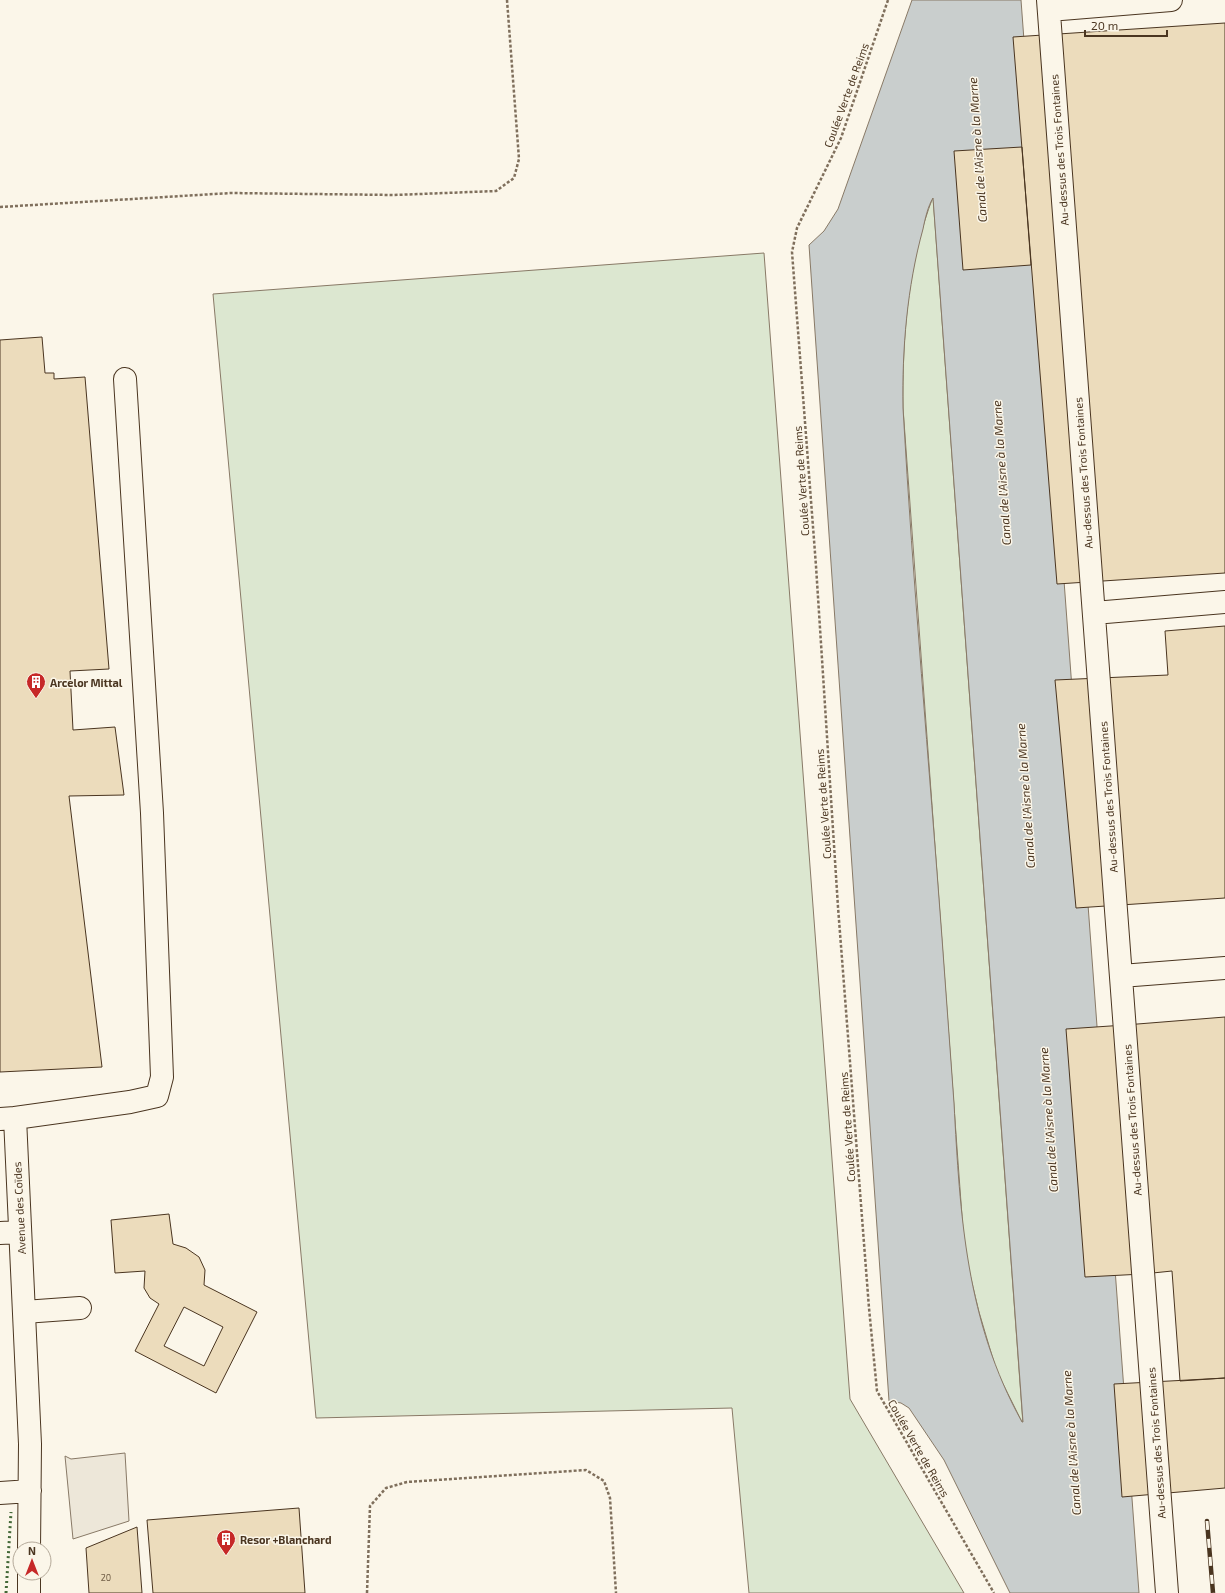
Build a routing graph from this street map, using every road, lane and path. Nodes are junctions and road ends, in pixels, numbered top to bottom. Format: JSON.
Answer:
{"nodes":[{"id":1,"x":507,"y":0,"type":"edge"},
{"id":2,"x":888,"y":0,"type":"edge"},
{"id":3,"x":1171,"y":0,"type":"edge"},
{"id":4,"x":1049,"y":5,"type":"edge"},
{"id":5,"x":0,"y":206,"type":"edge"},
{"id":6,"x":125,"y":379,"type":"dead end"},
{"id":7,"x":1225,"y":602,"type":"edge"},
{"id":8,"x":1094,"y":613,"type":"junction"},
{"id":9,"x":1225,"y":968,"type":"edge"},
{"id":10,"x":1121,"y":976,"type":"junction"},
{"id":11,"x":7,"y":1118,"type":"edge"},
{"id":12,"x":10,"y":1233,"type":"edge"},
{"id":13,"x":80,"y":1308,"type":"dead end"},
{"id":14,"x":24,"y":1312,"type":"junction"},
{"id":15,"x":30,"y":1491,"type":"junction"},
{"id":16,"x":0,"y":1493,"type":"edge"},
{"id":17,"x":29,"y":1541,"type":"edge"},
{"id":18,"x":29,"y":1581,"type":"edge"},
{"id":19,"x":29,"y":1593,"type":"edge"},
{"id":20,"x":367,"y":1593,"type":"edge"},
{"id":21,"x":616,"y":1593,"type":"edge"},
{"id":22,"x":994,"y":1593,"type":"edge"},
{"id":23,"x":1167,"y":1593,"type":"edge"}],
"edges":[{"from":1,"to":5,"type":"path"},
{"from":2,"to":22,"type":"path","name":"Coulée Verte de Reims"},
{"from":3,"to":4,"type":"street"},
{"from":4,"to":8,"type":"street","name":"Au-dessus des Trois Fontaines"},
{"from":6,"to":11,"type":"street"},
{"from":7,"to":8,"type":"street"},
{"from":8,"to":10,"type":"street","name":"Au-dessus des Trois Fontaines"},
{"from":9,"to":10,"type":"street"},
{"from":10,"to":23,"type":"street","name":"Au-dessus des Trois Fontaines"},
{"from":11,"to":12,"type":"street","name":"Avenue des Coïdes"},
{"from":12,"to":14,"type":"street","name":"Avenue des Coïdes"},
{"from":13,"to":14,"type":"street"},
{"from":14,"to":15,"type":"street","name":"Avenue des Coïdes"},
{"from":15,"to":16,"type":"street"},
{"from":15,"to":17,"type":"street","name":"Avenue des Coïdes"},
{"from":18,"to":19,"type":"street"},
{"from":20,"to":21,"type":"path"}]}
